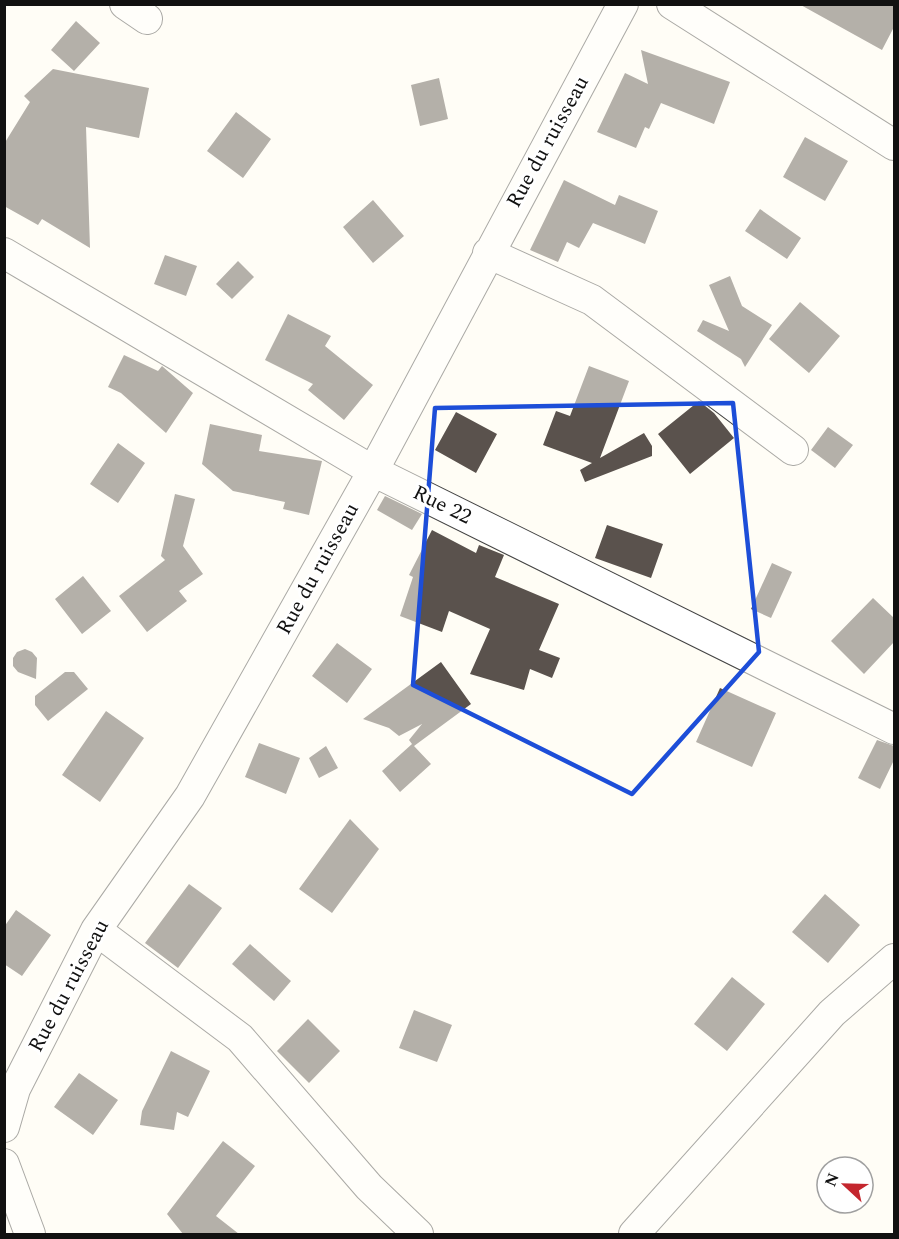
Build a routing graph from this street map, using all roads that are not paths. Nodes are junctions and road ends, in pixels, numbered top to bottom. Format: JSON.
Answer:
{"nodes":[{"id":1,"x":623,"y":4,"type":"edge"},
{"id":2,"x":672,"y":4,"type":"edge"},
{"id":3,"x":894,"y":145,"type":"edge"},
{"id":4,"x":4,"y":253,"type":"edge"},
{"id":5,"x":488,"y":253,"type":"junction"},
{"id":6,"x":793,"y":450,"type":"dead end"},
{"id":7,"x":373,"y":471,"type":"junction"},
{"id":8,"x":894,"y":729,"type":"edge"},
{"id":9,"x":96,"y":930,"type":"junction"},
{"id":10,"x":894,"y":959,"type":"edge"},
{"id":11,"x":4,"y":1127,"type":"edge"},
{"id":12,"x":4,"y":1164,"type":"edge"},
{"id":13,"x":30,"y":1234,"type":"edge"},
{"id":14,"x":418,"y":1234,"type":"edge"},
{"id":15,"x":634,"y":1234,"type":"edge"}],
"edges":[{"from":1,"to":5,"type":"street","name":"Rue du ruisseau"},
{"from":2,"to":3,"type":"street"},
{"from":4,"to":7,"type":"street","name":"Rue 22"},
{"from":5,"to":6,"type":"street"},
{"from":5,"to":7,"type":"street","name":"Rue du ruisseau"},
{"from":7,"to":8,"type":"street","name":"Rue 22"},
{"from":7,"to":9,"type":"street","name":"Rue du ruisseau"},
{"from":9,"to":11,"type":"street","name":"Rue du ruisseau"},
{"from":9,"to":14,"type":"street"},
{"from":10,"to":15,"type":"street"},
{"from":12,"to":13,"type":"street"}]}
